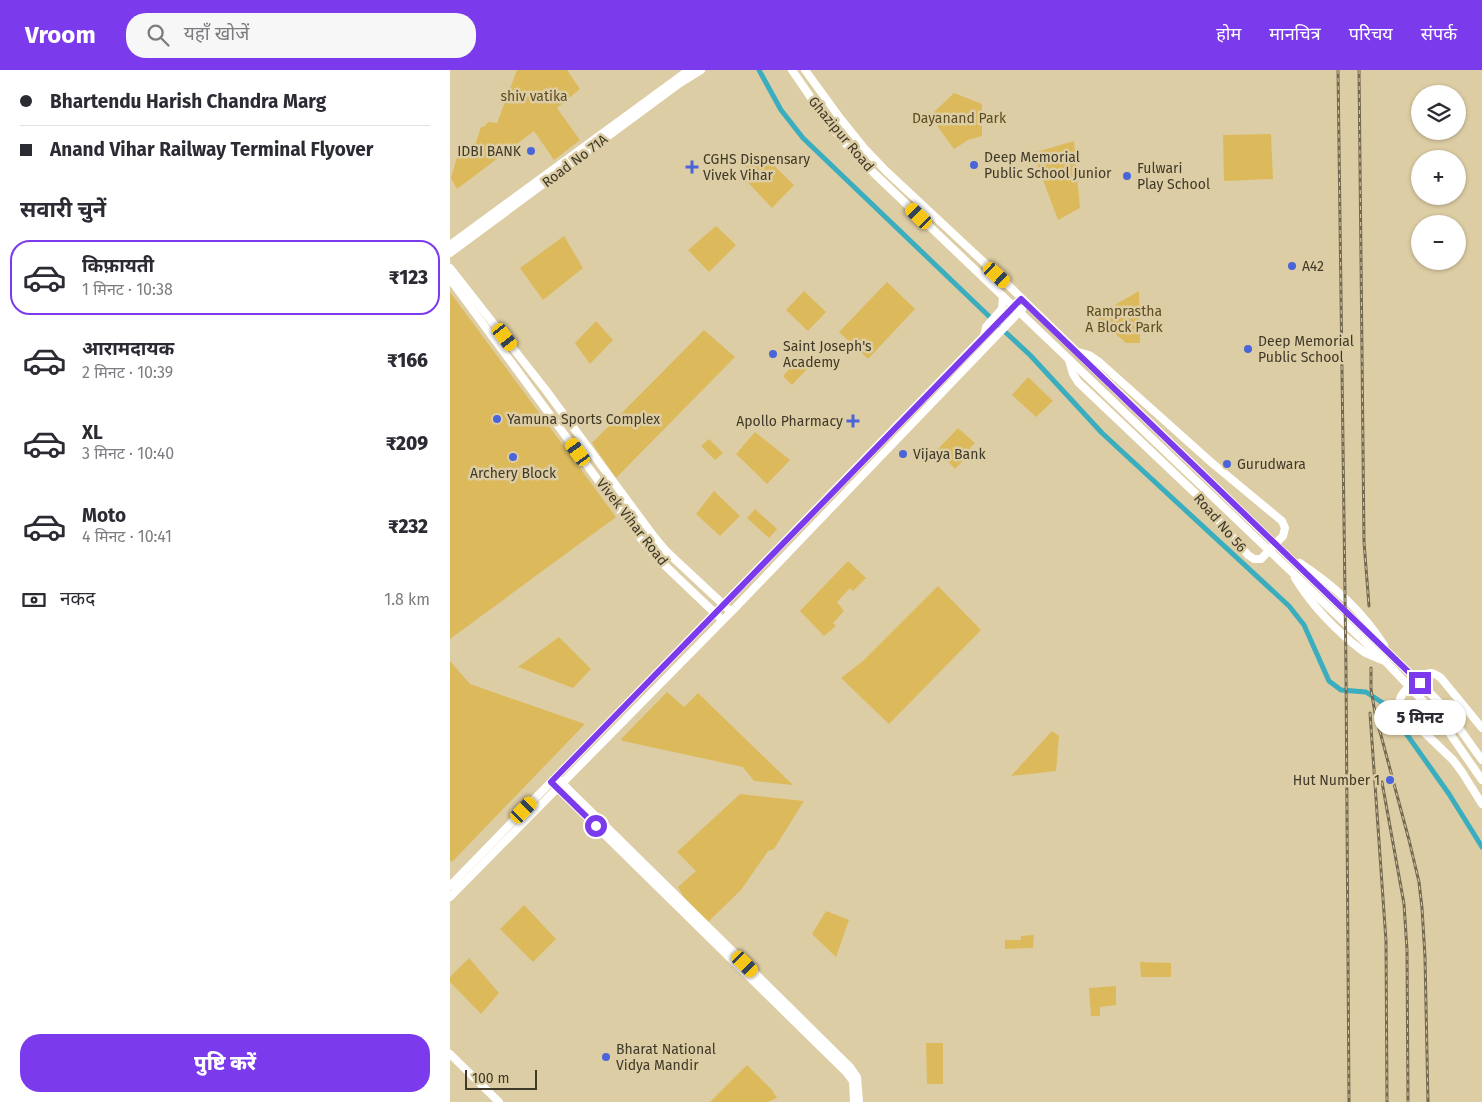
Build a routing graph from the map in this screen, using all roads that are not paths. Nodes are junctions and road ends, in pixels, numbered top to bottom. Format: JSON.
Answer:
{"nodes":[{"id":1,"x":689,"y":70,"type":"edge"},
{"id":2,"x":701,"y":70,"type":"edge"},
{"id":3,"x":792,"y":70,"type":"edge"},
{"id":4,"x":806,"y":70,"type":"edge"},
{"id":5,"x":450,"y":245,"type":"edge"},
{"id":6,"x":450,"y":253,"type":"edge"},
{"id":7,"x":450,"y":268,"type":"edge"},
{"id":8,"x":450,"y":279,"type":"edge"},
{"id":9,"x":1006,"y":283,"type":"junction"},
{"id":10,"x":1001,"y":295,"type":"junction"},
{"id":11,"x":1024,"y":301,"type":"junction"},
{"id":12,"x":1016,"y":309,"type":"junction"},
{"id":13,"x":1006,"y":314,"type":"junction"},
{"id":14,"x":1048,"y":325,"type":"junction"},
{"id":15,"x":988,"y":333,"type":"junction"},
{"id":16,"x":1040,"y":333,"type":"junction"},
{"id":17,"x":505,"y":337,"type":"junction"},
{"id":18,"x":497,"y":344,"type":"junction"},
{"id":19,"x":1076,"y":352,"type":"junction"},
{"id":20,"x":1069,"y":360,"type":"junction"},
{"id":21,"x":608,"y":474,"type":"junction"},
{"id":22,"x":598,"y":480,"type":"junction"},
{"id":23,"x":724,"y":605,"type":"junction"},
{"id":24,"x":731,"y":611,"type":"junction"},
{"id":25,"x":716,"y":613,"type":"junction"},
{"id":26,"x":722,"y":620,"type":"junction"},
{"id":27,"x":1388,"y":658,"type":"junction"},
{"id":28,"x":1482,"y":728,"type":"edge"},
{"id":29,"x":1482,"y":760,"type":"edge"},
{"id":30,"x":1482,"y":780,"type":"edge"},
{"id":31,"x":557,"y":783,"type":"junction"},
{"id":32,"x":1482,"y":804,"type":"edge"},
{"id":33,"x":487,"y":853,"type":"junction"},
{"id":34,"x":450,"y":886,"type":"edge"},
{"id":35,"x":450,"y":897,"type":"edge"},
{"id":36,"x":450,"y":1054,"type":"edge"},
{"id":37,"x":499,"y":1102,"type":"edge"},
{"id":38,"x":854,"y":1102,"type":"edge"},
{"id":39,"x":859,"y":1102,"type":"edge"}],
"edges":[{"from":1,"to":5,"type":"main road","name":"Road No 71A"},
{"from":2,"to":6,"type":"main road","name":"Road No 71A"},
{"from":3,"to":10,"type":"main road","name":"Ghazipur Road"},
{"from":4,"to":9,"type":"main road","name":"Ghazipur Road"},
{"from":7,"to":17,"type":"main road"},
{"from":8,"to":18,"type":"main road","name":"Vivek Vihar Road"},
{"from":9,"to":10,"type":"main road"},
{"from":9,"to":11,"type":"main road","name":"Ghazipur Road"},
{"from":10,"to":12,"type":"main road","name":"Ghazipur Road"},
{"from":10,"to":13,"type":"main road"},
{"from":11,"to":12,"type":"main road"},
{"from":11,"to":14,"type":"main road","name":"Ghazipur Road"},
{"from":12,"to":13,"type":"main road"},
{"from":12,"to":16,"type":"main road","name":"Ghazipur Road"},
{"from":13,"to":15,"type":"main road"},
{"from":13,"to":15,"type":"main road"},
{"from":14,"to":16,"type":"main road"},
{"from":14,"to":19,"type":"main road","name":"Ghazipur Road"},
{"from":15,"to":23,"type":"main road"},
{"from":15,"to":24,"type":"main road"},
{"from":16,"to":20,"type":"main road","name":"Ghazipur Road"},
{"from":17,"to":18,"type":"main road"},
{"from":17,"to":21,"type":"main road"},
{"from":18,"to":22,"type":"main road","name":"Vivek Vihar Road"},
{"from":19,"to":20,"type":"main road","name":"Road No 56"},
{"from":19,"to":27,"type":"main road","name":"Ghazipur Road"},
{"from":20,"to":27,"type":"main road","name":"Ghazipur Road"},
{"from":21,"to":22,"type":"main road"},
{"from":21,"to":23,"type":"main road"},
{"from":22,"to":25,"type":"main road","name":"Vivek Vihar Road"},
{"from":23,"to":24,"type":"main road"},
{"from":23,"to":25,"type":"main road"},
{"from":24,"to":26,"type":"main road"},
{"from":25,"to":26,"type":"main road","name":"Vivek Vihar Road"},
{"from":25,"to":31,"type":"main road"},
{"from":26,"to":31,"type":"main road"},
{"from":27,"to":29,"type":"main road"},
{"from":27,"to":30,"type":"main road"},
{"from":28,"to":32,"type":"main road"},
{"from":31,"to":33,"type":"main road"},
{"from":31,"to":38,"type":"main road"},
{"from":31,"to":39,"type":"main road"},
{"from":33,"to":34,"type":"main road"},
{"from":33,"to":35,"type":"main road"},
{"from":36,"to":37,"type":"main road"}]}
